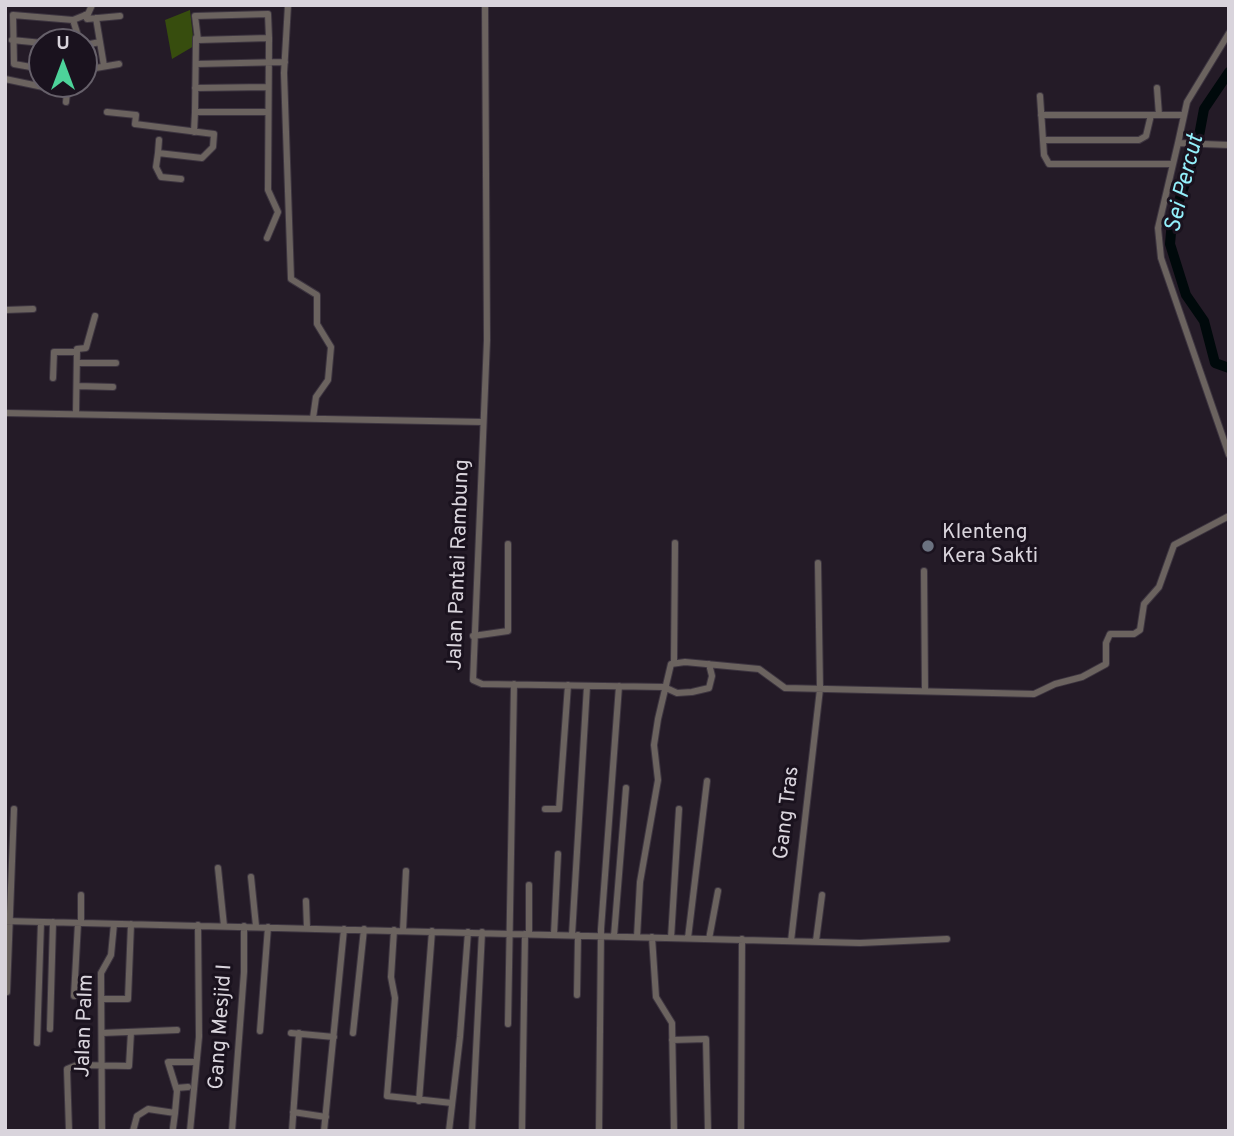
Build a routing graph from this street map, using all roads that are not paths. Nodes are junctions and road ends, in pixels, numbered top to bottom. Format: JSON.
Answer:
{"nodes":[{"id":1,"x":92,"y":5,"type":"edge"},
{"id":2,"x":288,"y":5,"type":"edge"},
{"id":3,"x":485,"y":5,"type":"edge"},
{"id":4,"x":268,"y":10,"type":"edge"},
{"id":5,"x":120,"y":16,"type":"dead end"},
{"id":6,"x":78,"y":18,"type":"junction"},
{"id":7,"x":96,"y":18,"type":"junction"},
{"id":8,"x":80,"y":28,"type":"edge"},
{"id":9,"x":1229,"y":33,"type":"edge"},
{"id":10,"x":196,"y":38,"type":"junction"},
{"id":11,"x":268,"y":38,"type":"junction"},
{"id":12,"x":12,"y":40,"type":"junction"},
{"id":13,"x":28,"y":42,"type":"edge"},
{"id":14,"x":100,"y":42,"type":"joint"},
{"id":15,"x":268,"y":62,"type":"junction"},
{"id":16,"x":285,"y":62,"type":"junction"},
{"id":17,"x":119,"y":64,"type":"dead end"},
{"id":18,"x":196,"y":64,"type":"junction"},
{"id":19,"x":28,"y":66,"type":"edge"},
{"id":20,"x":104,"y":66,"type":"junction"},
{"id":21,"x":98,"y":67,"type":"edge"},
{"id":22,"x":5,"y":79,"type":"edge"},
{"id":23,"x":268,"y":87,"type":"junction"},
{"id":24,"x":195,"y":88,"type":"junction"},
{"id":25,"x":1157,"y":89,"type":"dead end"},
{"id":26,"x":1040,"y":96,"type":"dead end"},
{"id":27,"x":66,"y":102,"type":"dead end"},
{"id":28,"x":107,"y":112,"type":"dead end"},
{"id":29,"x":195,"y":112,"type":"junction"},
{"id":30,"x":268,"y":112,"type":"junction"},
{"id":31,"x":1041,"y":115,"type":"junction"},
{"id":32,"x":1151,"y":115,"type":"junction"},
{"id":33,"x":1159,"y":115,"type":"junction"},
{"id":34,"x":1184,"y":115,"type":"junction"},
{"id":35,"x":194,"y":132,"type":"dead end"},
{"id":36,"x":1043,"y":139,"type":"junction"},
{"id":37,"x":159,"y":140,"type":"dead end"},
{"id":38,"x":1178,"y":144,"type":"junction"},
{"id":39,"x":1229,"y":145,"type":"edge"},
{"id":40,"x":158,"y":153,"type":"junction"},
{"id":41,"x":1173,"y":164,"type":"junction"},
{"id":42,"x":181,"y":179,"type":"dead end"},
{"id":43,"x":267,"y":238,"type":"dead end"},
{"id":44,"x":33,"y":309,"type":"dead end"},
{"id":45,"x":5,"y":310,"type":"edge"},
{"id":46,"x":95,"y":316,"type":"dead end"},
{"id":47,"x":77,"y":352,"type":"junction"},
{"id":48,"x":77,"y":363,"type":"junction"},
{"id":49,"x":116,"y":363,"type":"dead end"},
{"id":50,"x":53,"y":377,"type":"dead end"},
{"id":51,"x":77,"y":386,"type":"junction"},
{"id":52,"x":113,"y":387,"type":"dead end"},
{"id":53,"x":5,"y":413,"type":"edge"},
{"id":54,"x":76,"y":414,"type":"junction"},
{"id":55,"x":313,"y":418,"type":"junction"},
{"id":56,"x":483,"y":422,"type":"junction"},
{"id":57,"x":1229,"y":455,"type":"edge"},
{"id":58,"x":1229,"y":516,"type":"edge"},
{"id":59,"x":675,"y":543,"type":"dead end"},
{"id":60,"x":509,"y":544,"type":"dead end"},
{"id":61,"x":818,"y":563,"type":"dead end"},
{"id":62,"x":924,"y":570,"type":"dead end"},
{"id":63,"x":473,"y":636,"type":"junction"},
{"id":64,"x":674,"y":663,"type":"junction"},
{"id":65,"x":709,"y":664,"type":"junction"},
{"id":66,"x":514,"y":684,"type":"junction"},
{"id":67,"x":568,"y":685,"type":"junction"},
{"id":68,"x":587,"y":686,"type":"junction"},
{"id":69,"x":619,"y":686,"type":"junction"},
{"id":70,"x":664,"y":687,"type":"junction"},
{"id":71,"x":820,"y":689,"type":"junction"},
{"id":72,"x":925,"y":691,"type":"junction"},
{"id":73,"x":707,"y":780,"type":"dead end"},
{"id":74,"x":626,"y":788,"type":"dead end"},
{"id":75,"x":14,"y":809,"type":"dead end"},
{"id":76,"x":545,"y":809,"type":"dead end"},
{"id":77,"x":679,"y":809,"type":"dead end"},
{"id":78,"x":558,"y":853,"type":"dead end"},
{"id":79,"x":218,"y":868,"type":"dead end"},
{"id":80,"x":406,"y":872,"type":"dead end"},
{"id":81,"x":251,"y":877,"type":"dead end"},
{"id":82,"x":529,"y":885,"type":"dead end"},
{"id":83,"x":718,"y":891,"type":"dead end"},
{"id":84,"x":81,"y":895,"type":"dead end"},
{"id":85,"x":822,"y":895,"type":"dead end"},
{"id":86,"x":306,"y":901,"type":"dead end"},
{"id":87,"x":8,"y":921,"type":"edge"},
{"id":88,"x":41,"y":922,"type":"junction"},
{"id":89,"x":53,"y":922,"type":"junction"},
{"id":90,"x":80,"y":923,"type":"junction"},
{"id":91,"x":114,"y":924,"type":"junction"},
{"id":92,"x":131,"y":924,"type":"junction"},
{"id":93,"x":198,"y":925,"type":"junction"},
{"id":94,"x":224,"y":926,"type":"junction"},
{"id":95,"x":244,"y":926,"type":"junction"},
{"id":96,"x":256,"y":926,"type":"junction"},
{"id":97,"x":268,"y":927,"type":"junction"},
{"id":98,"x":307,"y":928,"type":"junction"},
{"id":99,"x":344,"y":929,"type":"junction"},
{"id":100,"x":364,"y":929,"type":"junction"},
{"id":101,"x":394,"y":930,"type":"junction"},
{"id":102,"x":403,"y":930,"type":"junction"},
{"id":103,"x":432,"y":931,"type":"junction"},
{"id":104,"x":468,"y":932,"type":"junction"},
{"id":105,"x":482,"y":932,"type":"junction"},
{"id":106,"x":509,"y":933,"type":"junction"},
{"id":107,"x":527,"y":934,"type":"junction"},
{"id":108,"x":554,"y":934,"type":"junction"},
{"id":109,"x":575,"y":935,"type":"junction"},
{"id":110,"x":601,"y":936,"type":"junction"},
{"id":111,"x":614,"y":936,"type":"junction"},
{"id":112,"x":637,"y":937,"type":"junction"},
{"id":113,"x":652,"y":937,"type":"junction"},
{"id":114,"x":671,"y":938,"type":"junction"},
{"id":115,"x":688,"y":938,"type":"junction"},
{"id":116,"x":709,"y":939,"type":"junction"},
{"id":117,"x":743,"y":939,"type":"junction"},
{"id":118,"x":947,"y":939,"type":"dead end"},
{"id":119,"x":791,"y":941,"type":"junction"},
{"id":120,"x":816,"y":941,"type":"junction"},
{"id":121,"x":7,"y":992,"type":"edge"},
{"id":122,"x":577,"y":995,"type":"dead end"},
{"id":123,"x":74,"y":996,"type":"dead end"},
{"id":124,"x":101,"y":999,"type":"junction"},
{"id":125,"x":508,"y":1024,"type":"dead end"},
{"id":126,"x":50,"y":1029,"type":"dead end"},
{"id":127,"x":177,"y":1030,"type":"dead end"},
{"id":128,"x":260,"y":1031,"type":"dead end"},
{"id":129,"x":131,"y":1032,"type":"junction"},
{"id":130,"x":102,"y":1033,"type":"junction"},
{"id":131,"x":353,"y":1033,"type":"dead end"},
{"id":132,"x":334,"y":1037,"type":"junction"},
{"id":133,"x":672,"y":1040,"type":"junction"},
{"id":134,"x":37,"y":1044,"type":"dead end"},
{"id":135,"x":196,"y":1062,"type":"junction"},
{"id":136,"x":102,"y":1068,"type":"junction"},
{"id":137,"x":188,"y":1087,"type":"dead end"},
{"id":138,"x":176,"y":1088,"type":"junction"},
{"id":139,"x":419,"y":1101,"type":"junction"},
{"id":140,"x":452,"y":1103,"type":"junction"},
{"id":141,"x":293,"y":1112,"type":"junction"},
{"id":142,"x":175,"y":1113,"type":"junction"},
{"id":143,"x":326,"y":1117,"type":"junction"},
{"id":144,"x":173,"y":1128,"type":"dead end"},
{"id":145,"x":68,"y":1131,"type":"edge"},
{"id":146,"x":102,"y":1131,"type":"edge"},
{"id":147,"x":133,"y":1131,"type":"edge"},
{"id":148,"x":190,"y":1131,"type":"edge"},
{"id":149,"x":232,"y":1131,"type":"edge"},
{"id":150,"x":292,"y":1131,"type":"edge"},
{"id":151,"x":324,"y":1131,"type":"edge"},
{"id":152,"x":449,"y":1131,"type":"edge"},
{"id":153,"x":472,"y":1131,"type":"edge"},
{"id":154,"x":522,"y":1131,"type":"edge"},
{"id":155,"x":599,"y":1131,"type":"edge"},
{"id":156,"x":674,"y":1131,"type":"edge"},
{"id":157,"x":708,"y":1131,"type":"edge"},
{"id":158,"x":741,"y":1131,"type":"edge"}],
"edges":[{"from":1,"to":6,"type":"street"},
{"from":2,"to":16,"type":"street"},
{"from":3,"to":56,"type":"street","name":"Jalan Pantai Rambung"},
{"from":4,"to":10,"type":"street"},
{"from":4,"to":11,"type":"street"},
{"from":5,"to":7,"type":"street"},
{"from":6,"to":7,"type":"street"},
{"from":6,"to":8,"type":"street"},
{"from":6,"to":12,"type":"street"},
{"from":7,"to":14,"type":"street"},
{"from":9,"to":34,"type":"street"},
{"from":10,"to":11,"type":"street"},
{"from":10,"to":18,"type":"street"},
{"from":11,"to":15,"type":"street"},
{"from":12,"to":13,"type":"street"},
{"from":12,"to":19,"type":"street"},
{"from":14,"to":20,"type":"street"},
{"from":15,"to":16,"type":"street"},
{"from":15,"to":18,"type":"street"},
{"from":15,"to":23,"type":"street"},
{"from":16,"to":55,"type":"street"},
{"from":17,"to":20,"type":"street"},
{"from":18,"to":24,"type":"street"},
{"from":20,"to":21,"type":"street"},
{"from":22,"to":27,"type":"street"},
{"from":23,"to":24,"type":"street"},
{"from":23,"to":30,"type":"street"},
{"from":24,"to":29,"type":"street"},
{"from":25,"to":33,"type":"street"},
{"from":26,"to":31,"type":"street"},
{"from":28,"to":40,"type":"street"},
{"from":29,"to":30,"type":"street"},
{"from":29,"to":35,"type":"street"},
{"from":30,"to":43,"type":"street"},
{"from":31,"to":32,"type":"street"},
{"from":31,"to":36,"type":"street"},
{"from":32,"to":33,"type":"street"},
{"from":32,"to":36,"type":"street"},
{"from":33,"to":34,"type":"street"},
{"from":34,"to":38,"type":"street"},
{"from":36,"to":41,"type":"street"},
{"from":37,"to":40,"type":"street"},
{"from":38,"to":39,"type":"street"},
{"from":38,"to":41,"type":"street"},
{"from":40,"to":42,"type":"street"},
{"from":41,"to":57,"type":"street"},
{"from":44,"to":45,"type":"street"},
{"from":46,"to":47,"type":"street"},
{"from":47,"to":48,"type":"street"},
{"from":47,"to":50,"type":"street"},
{"from":48,"to":49,"type":"street"},
{"from":48,"to":51,"type":"street"},
{"from":51,"to":52,"type":"street"},
{"from":51,"to":54,"type":"street"},
{"from":53,"to":54,"type":"street"},
{"from":54,"to":55,"type":"street"},
{"from":55,"to":56,"type":"street"},
{"from":56,"to":63,"type":"street","name":"Jalan Pantai Rambung"},
{"from":58,"to":72,"type":"street"},
{"from":59,"to":64,"type":"street"},
{"from":60,"to":63,"type":"street"},
{"from":61,"to":71,"type":"street","name":"Gang Tras"},
{"from":62,"to":72,"type":"street"},
{"from":63,"to":66,"type":"street","name":"Jalan Pantai Rambung"},
{"from":64,"to":65,"type":"street"},
{"from":64,"to":70,"type":"street"},
{"from":65,"to":70,"type":"street","name":"Jalan Pantai Rambung"},
{"from":65,"to":71,"type":"street"},
{"from":66,"to":67,"type":"street","name":"Jalan Pantai Rambung"},
{"from":66,"to":106,"type":"street"},
{"from":67,"to":68,"type":"street","name":"Jalan Pantai Rambung"},
{"from":67,"to":76,"type":"street"},
{"from":68,"to":69,"type":"street","name":"Jalan Pantai Rambung"},
{"from":68,"to":109,"type":"street"},
{"from":69,"to":70,"type":"street","name":"Jalan Pantai Rambung"},
{"from":69,"to":110,"type":"street"},
{"from":70,"to":112,"type":"street"},
{"from":71,"to":72,"type":"street"},
{"from":71,"to":119,"type":"street","name":"Gang Tras"},
{"from":73,"to":115,"type":"street"},
{"from":74,"to":111,"type":"street"},
{"from":75,"to":87,"type":"street"},
{"from":77,"to":114,"type":"street"},
{"from":78,"to":108,"type":"street"},
{"from":79,"to":94,"type":"street"},
{"from":80,"to":102,"type":"street"},
{"from":81,"to":96,"type":"street"},
{"from":82,"to":107,"type":"street"},
{"from":83,"to":116,"type":"street"},
{"from":84,"to":90,"type":"street"},
{"from":85,"to":120,"type":"street"},
{"from":86,"to":98,"type":"street"},
{"from":87,"to":88,"type":"street"},
{"from":87,"to":121,"type":"street"},
{"from":88,"to":89,"type":"street"},
{"from":88,"to":134,"type":"street"},
{"from":89,"to":90,"type":"street"},
{"from":89,"to":126,"type":"street"},
{"from":90,"to":91,"type":"street"},
{"from":90,"to":123,"type":"street"},
{"from":91,"to":92,"type":"street"},
{"from":91,"to":124,"type":"street","name":"Jalan Palm"},
{"from":92,"to":93,"type":"street"},
{"from":92,"to":124,"type":"street"},
{"from":93,"to":94,"type":"street"},
{"from":93,"to":135,"type":"street"},
{"from":94,"to":95,"type":"street"},
{"from":95,"to":96,"type":"street"},
{"from":95,"to":149,"type":"street","name":"Gang Mesjid I"},
{"from":96,"to":97,"type":"street"},
{"from":97,"to":98,"type":"street"},
{"from":97,"to":128,"type":"street"},
{"from":98,"to":99,"type":"street"},
{"from":99,"to":100,"type":"street"},
{"from":99,"to":132,"type":"street"},
{"from":100,"to":101,"type":"street"},
{"from":100,"to":131,"type":"street"},
{"from":101,"to":102,"type":"street"},
{"from":101,"to":139,"type":"street"},
{"from":102,"to":103,"type":"street"},
{"from":103,"to":104,"type":"street"},
{"from":103,"to":139,"type":"street"},
{"from":104,"to":105,"type":"street"},
{"from":104,"to":140,"type":"street"},
{"from":105,"to":106,"type":"street"},
{"from":105,"to":153,"type":"street"},
{"from":106,"to":107,"type":"street"},
{"from":106,"to":125,"type":"street"},
{"from":107,"to":108,"type":"street"},
{"from":107,"to":154,"type":"street"},
{"from":108,"to":109,"type":"street"},
{"from":109,"to":110,"type":"street"},
{"from":109,"to":122,"type":"street"},
{"from":110,"to":111,"type":"street"},
{"from":110,"to":155,"type":"street"},
{"from":111,"to":112,"type":"street"},
{"from":112,"to":113,"type":"street"},
{"from":113,"to":114,"type":"street"},
{"from":113,"to":133,"type":"street"},
{"from":114,"to":115,"type":"street"},
{"from":115,"to":116,"type":"street"},
{"from":116,"to":117,"type":"street"},
{"from":117,"to":119,"type":"street"},
{"from":117,"to":158,"type":"street"},
{"from":118,"to":120,"type":"street"},
{"from":119,"to":120,"type":"street"},
{"from":124,"to":130,"type":"street","name":"Jalan Palm"},
{"from":127,"to":129,"type":"street"},
{"from":129,"to":130,"type":"street"},
{"from":129,"to":136,"type":"street"},
{"from":130,"to":136,"type":"street","name":"Jalan Palm"},
{"from":132,"to":141,"type":"street"},
{"from":132,"to":143,"type":"street"},
{"from":133,"to":156,"type":"street"},
{"from":133,"to":157,"type":"street"},
{"from":135,"to":138,"type":"street"},
{"from":135,"to":148,"type":"street"},
{"from":136,"to":145,"type":"street"},
{"from":136,"to":146,"type":"street","name":"Jalan Palm"},
{"from":137,"to":138,"type":"street"},
{"from":138,"to":142,"type":"street"},
{"from":139,"to":140,"type":"street"},
{"from":140,"to":152,"type":"street"},
{"from":141,"to":143,"type":"street"},
{"from":141,"to":150,"type":"street"},
{"from":142,"to":144,"type":"street"},
{"from":142,"to":147,"type":"street"},
{"from":143,"to":151,"type":"street"}]}
